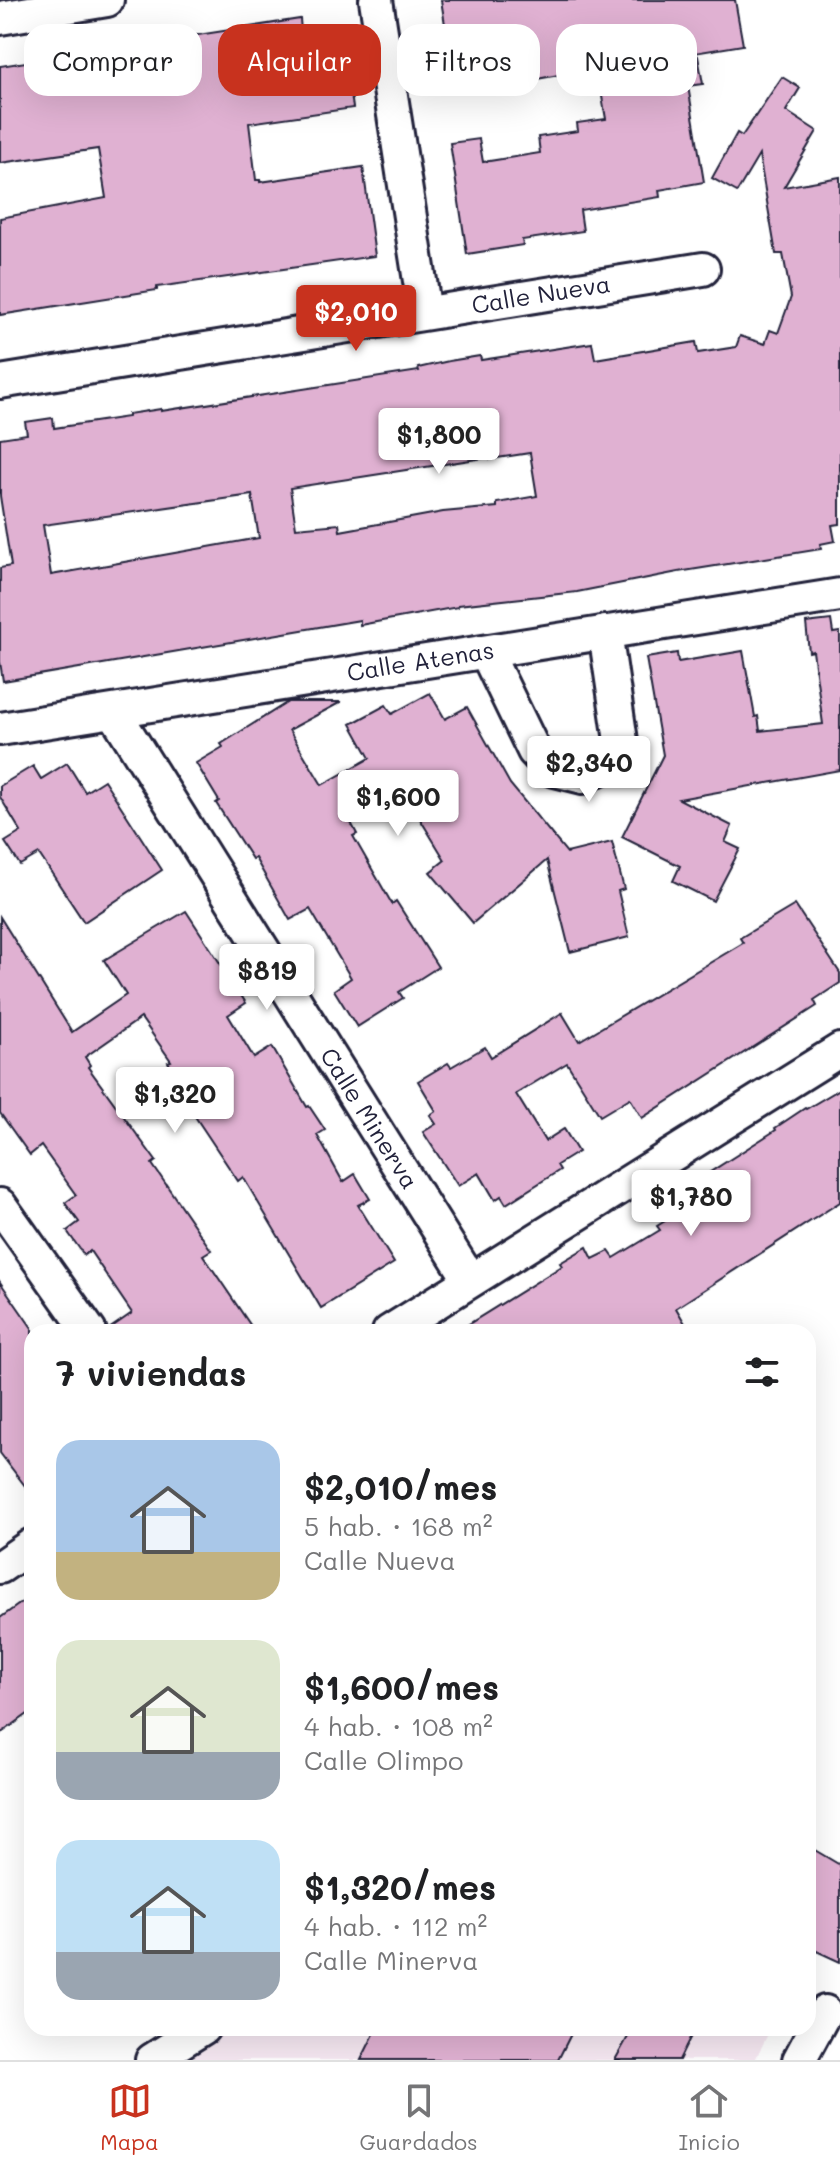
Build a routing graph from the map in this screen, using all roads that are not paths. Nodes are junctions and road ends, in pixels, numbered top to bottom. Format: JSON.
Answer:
{"nodes":[{"id":1,"x":107,"y":0,"type":"edge"},
{"id":2,"x":376,"y":0,"type":"edge"},
{"id":3,"x":0,"y":18,"type":"edge"},
{"id":4,"x":703,"y":269,"type":"dead end"},
{"id":5,"x":425,"y":313,"type":"junction"},
{"id":6,"x":0,"y":382,"type":"edge"},
{"id":7,"x":840,"y":595,"type":"edge"},
{"id":8,"x":605,"y":632,"type":"junction"},
{"id":9,"x":486,"y":652,"type":"junction"},
{"id":10,"x":114,"y":712,"type":"junction"},
{"id":11,"x":0,"y":729,"type":"edge"},
{"id":12,"x":840,"y":1050,"type":"edge"},
{"id":13,"x":0,"y":1205,"type":"edge"},
{"id":14,"x":470,"y":1280,"type":"junction"},
{"id":15,"x":84,"y":1324,"type":"edge"},
{"id":16,"x":401,"y":1324,"type":"edge"},
{"id":17,"x":24,"y":1550,"type":"edge"},
{"id":18,"x":0,"y":1567,"type":"edge"},
{"id":19,"x":190,"y":2036,"type":"edge"},
{"id":20,"x":811,"y":2036,"type":"edge"},
{"id":21,"x":152,"y":2060,"type":"edge"},
{"id":22,"x":799,"y":2060,"type":"edge"}],
"edges":[{"from":1,"to":3,"type":"street"},
{"from":2,"to":5,"type":"street"},
{"from":4,"to":5,"type":"street","name":"Calle Nueva"},
{"from":5,"to":6,"type":"street","name":"Calle Nueva"},
{"from":7,"to":8,"type":"street","name":"Calle Atenas"},
{"from":8,"to":9,"type":"street","name":"Calle Atenas"},
{"from":8,"to":9,"type":"street"},
{"from":9,"to":10,"type":"street","name":"Calle Atenas"},
{"from":10,"to":11,"type":"street","name":"Calle Atenas"},
{"from":10,"to":14,"type":"street","name":"Calle Minerva"},
{"from":12,"to":14,"type":"street"},
{"from":13,"to":15,"type":"street"},
{"from":14,"to":16,"type":"street"},
{"from":17,"to":18,"type":"street"},
{"from":19,"to":21,"type":"street"},
{"from":20,"to":22,"type":"street"}]}
